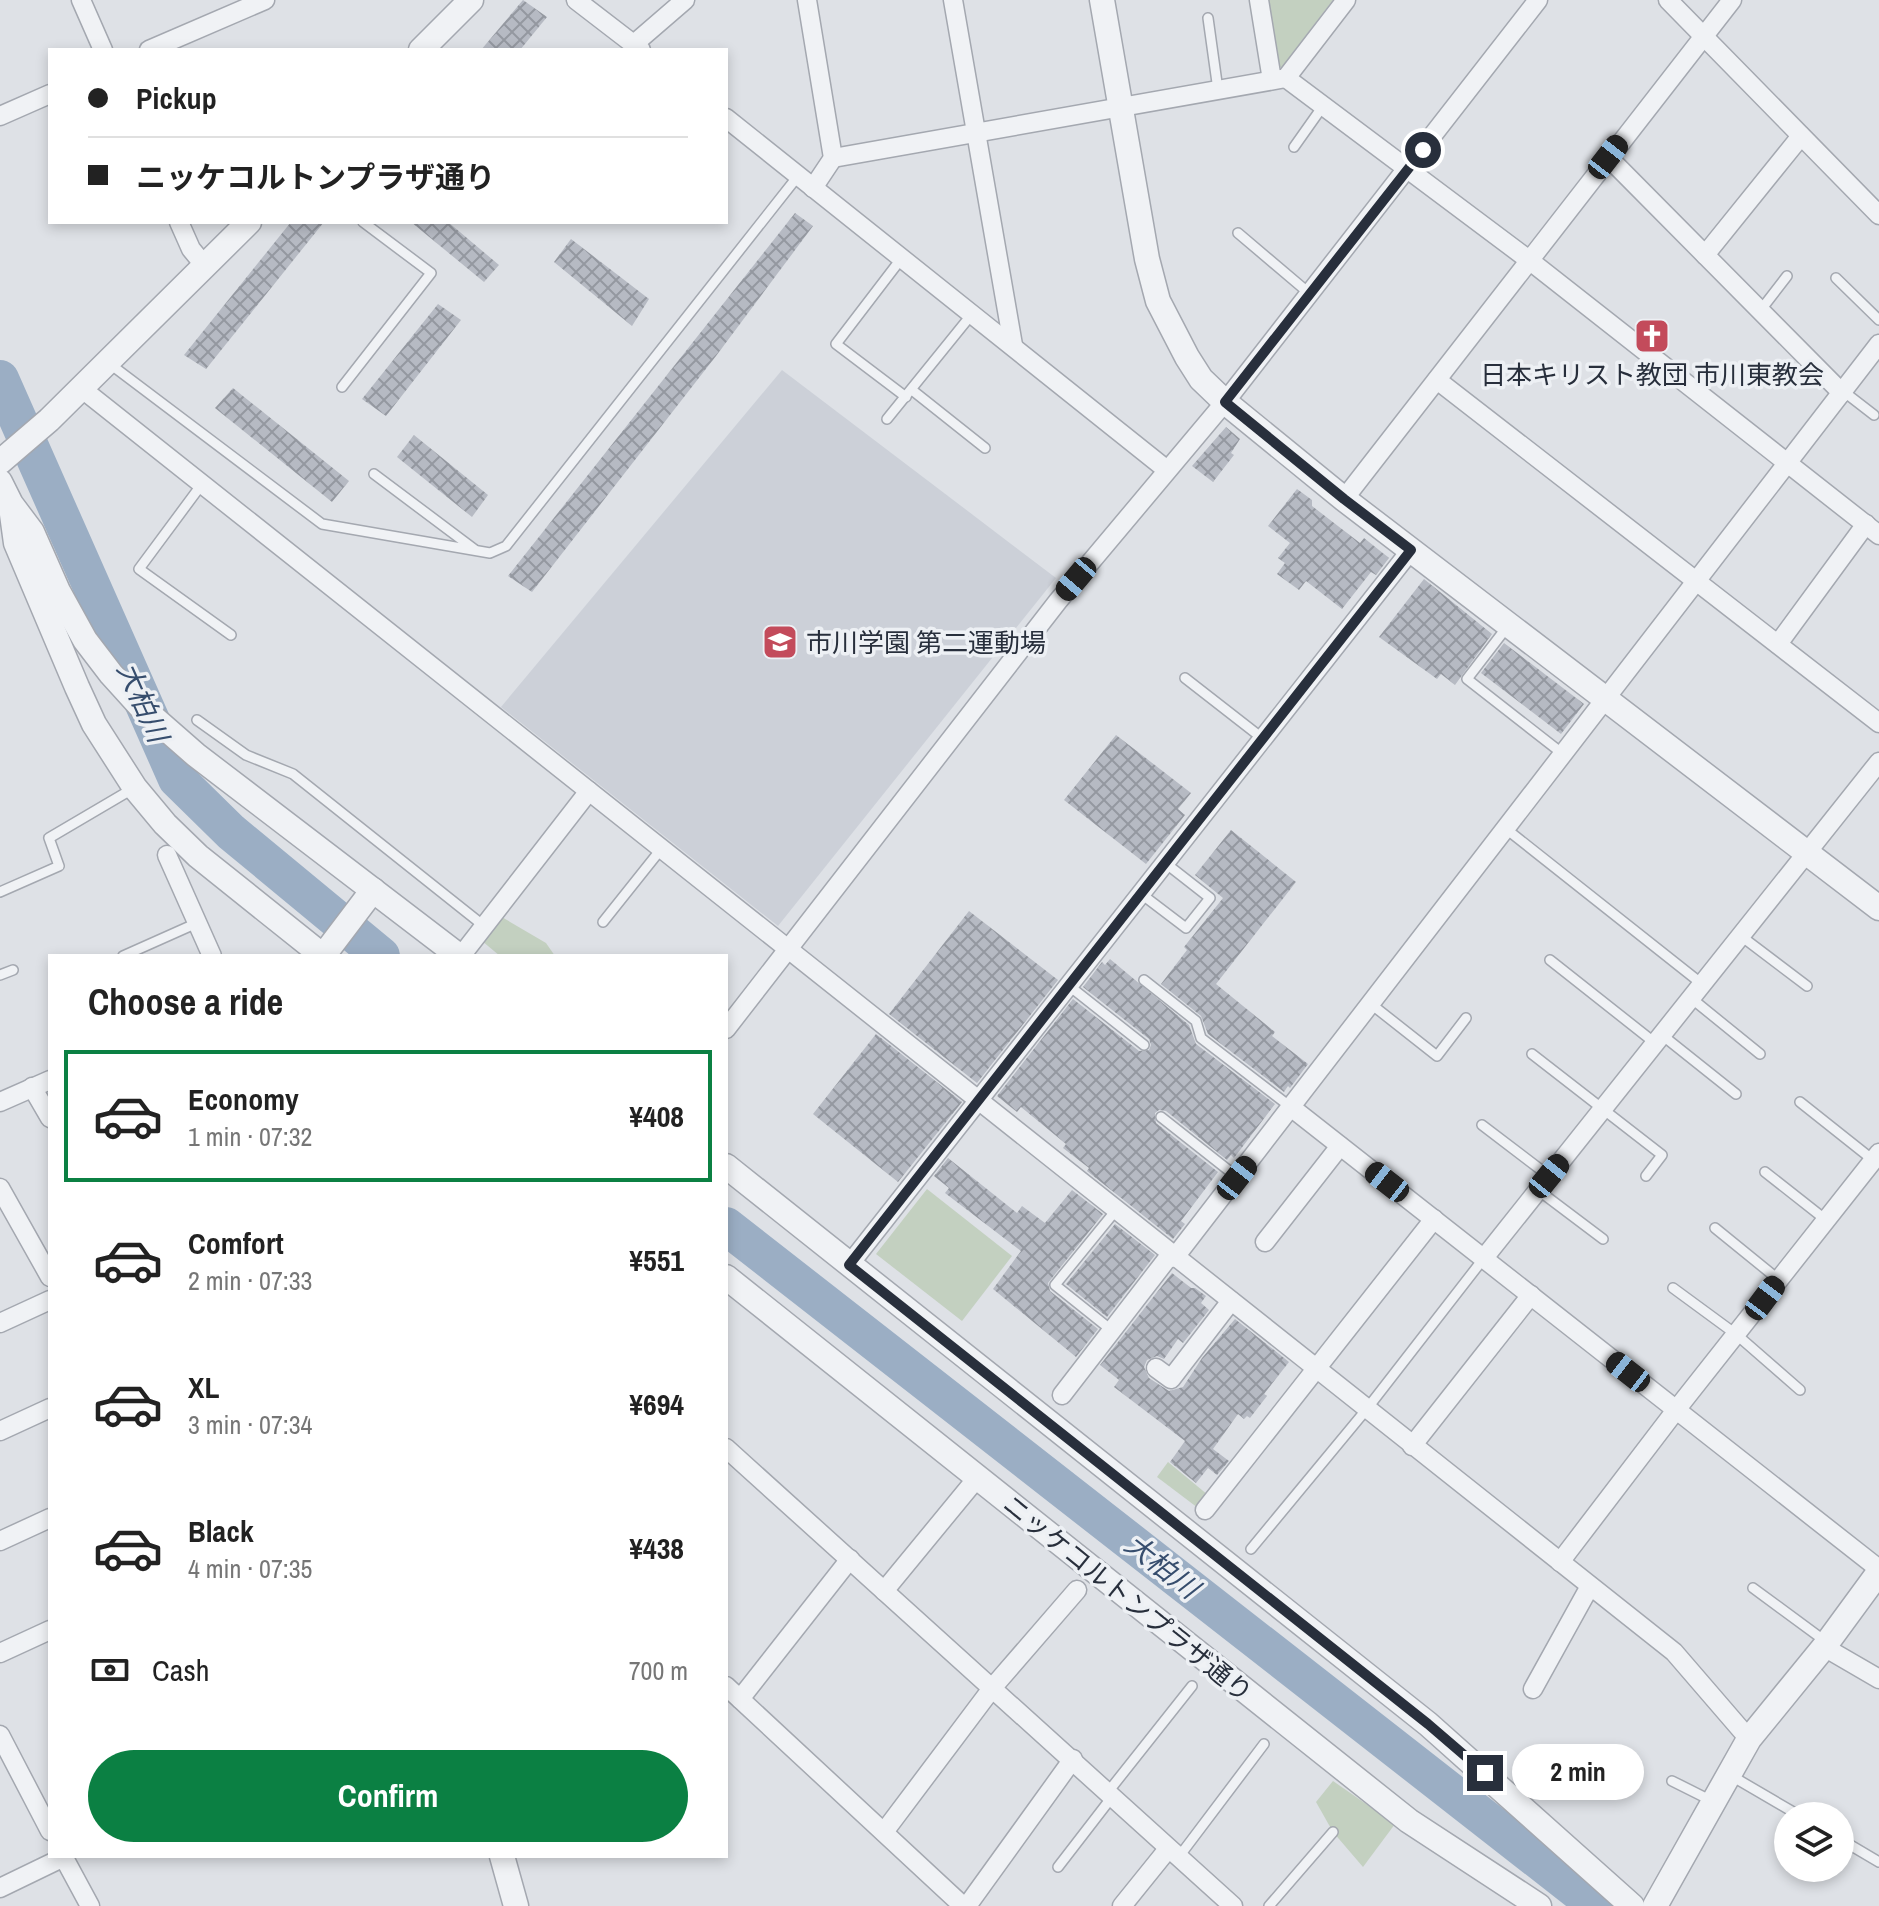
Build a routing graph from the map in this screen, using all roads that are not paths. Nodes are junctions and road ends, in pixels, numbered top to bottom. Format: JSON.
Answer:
{"nodes":[{"id":1,"x":81,"y":0,"type":"edge"},
{"id":2,"x":265,"y":0,"type":"edge"},
{"id":3,"x":471,"y":0,"type":"edge"},
{"id":4,"x":576,"y":0,"type":"edge"},
{"id":5,"x":685,"y":0,"type":"edge"},
{"id":6,"x":807,"y":0,"type":"edge"},
{"id":7,"x":953,"y":0,"type":"edge"},
{"id":8,"x":1102,"y":0,"type":"edge"},
{"id":9,"x":1259,"y":0,"type":"edge"},
{"id":10,"x":1346,"y":0,"type":"edge"},
{"id":11,"x":1538,"y":0,"type":"edge"},
{"id":12,"x":1668,"y":0,"type":"edge"},
{"id":13,"x":1732,"y":0,"type":"edge"},
{"id":14,"x":1208,"y":18,"type":"dead end"},
{"id":15,"x":1704,"y":37,"type":"junction"},
{"id":16,"x":637,"y":47,"type":"edge"},
{"id":17,"x":102,"y":48,"type":"edge"},
{"id":18,"x":154,"y":48,"type":"edge"},
{"id":19,"x":423,"y":48,"type":"edge"},
{"id":20,"x":1279,"y":79,"type":"junction"},
{"id":21,"x":1218,"y":90,"type":"junction"},
{"id":22,"x":48,"y":95,"type":"edge"},
{"id":23,"x":1323,"y":106,"type":"junction"},
{"id":24,"x":1120,"y":108,"type":"junction"},
{"id":25,"x":0,"y":116,"type":"edge"},
{"id":26,"x":728,"y":120,"type":"edge"},
{"id":27,"x":976,"y":133,"type":"junction"},
{"id":28,"x":1801,"y":136,"type":"junction"},
{"id":29,"x":1294,"y":147,"type":"dead end"},
{"id":30,"x":1608,"y":157,"type":"junction"},
{"id":31,"x":833,"y":158,"type":"junction"},
{"id":32,"x":1407,"y":170,"type":"junction"},
{"id":33,"x":798,"y":176,"type":"junction"},
{"id":34,"x":813,"y":188,"type":"junction"},
{"id":35,"x":1879,"y":215,"type":"edge"},
{"id":36,"x":180,"y":224,"type":"edge"},
{"id":37,"x":247,"y":224,"type":"edge"},
{"id":38,"x":366,"y":224,"type":"edge"},
{"id":39,"x":1238,"y":233,"type":"dead end"},
{"id":40,"x":1705,"y":255,"type":"junction"},
{"id":41,"x":901,"y":259,"type":"junction"},
{"id":42,"x":1529,"y":260,"type":"junction"},
{"id":43,"x":205,"y":266,"type":"junction"},
{"id":44,"x":1787,"y":276,"type":"dead end"},
{"id":45,"x":1836,"y":278,"type":"dead end"},
{"id":46,"x":1310,"y":294,"type":"junction"},
{"id":47,"x":1760,"y":311,"type":"junction"},
{"id":48,"x":972,"y":314,"type":"junction"},
{"id":49,"x":1879,"y":320,"type":"edge"},
{"id":50,"x":1879,"y":344,"type":"edge"},
{"id":51,"x":1013,"y":345,"type":"junction"},
{"id":52,"x":108,"y":361,"type":"junction"},
{"id":53,"x":1437,"y":380,"type":"junction"},
{"id":54,"x":342,"y":387,"type":"dead end"},
{"id":55,"x":81,"y":388,"type":"junction"},
{"id":56,"x":1842,"y":392,"type":"junction"},
{"id":57,"x":909,"y":393,"type":"junction"},
{"id":58,"x":1225,"y":402,"type":"junction"},
{"id":59,"x":1874,"y":415,"type":"dead end"},
{"id":60,"x":887,"y":419,"type":"dead end"},
{"id":61,"x":985,"y":448,"type":"dead end"},
{"id":62,"x":6,"y":457,"type":"edge"},
{"id":63,"x":1788,"y":462,"type":"junction"},
{"id":64,"x":1167,"y":470,"type":"junction"},
{"id":65,"x":374,"y":474,"type":"dead end"},
{"id":66,"x":0,"y":482,"type":"edge"},
{"id":67,"x":202,"y":484,"type":"junction"},
{"id":68,"x":1344,"y":499,"type":"junction"},
{"id":69,"x":11,"y":504,"type":"junction"},
{"id":70,"x":1872,"y":529,"type":"edge"},
{"id":71,"x":1411,"y":550,"type":"junction"},
{"id":72,"x":477,"y":551,"type":"junction"},
{"id":73,"x":1697,"y":581,"type":"junction"},
{"id":74,"x":1509,"y":624,"type":"junction"},
{"id":75,"x":231,"y":635,"type":"dead end"},
{"id":76,"x":1778,"y":644,"type":"junction"},
{"id":77,"x":1185,"y":678,"type":"dead end"},
{"id":78,"x":1607,"y":698,"type":"junction"},
{"id":79,"x":197,"y":720,"type":"dead end"},
{"id":80,"x":1879,"y":723,"type":"edge"},
{"id":81,"x":1262,"y":738,"type":"junction"},
{"id":82,"x":1563,"y":754,"type":"junction"},
{"id":83,"x":1879,"y":762,"type":"edge"},
{"id":84,"x":135,"y":788,"type":"junction"},
{"id":85,"x":589,"y":791,"type":"junction"},
{"id":86,"x":1505,"y":828,"type":"junction"},
{"id":87,"x":662,"y":848,"type":"junction"},
{"id":88,"x":1807,"y":853,"type":"junction"},
{"id":89,"x":167,"y":855,"type":"dead end"},
{"id":90,"x":1164,"y":862,"type":"junction"},
{"id":91,"x":0,"y":892,"type":"edge"},
{"id":92,"x":1140,"y":893,"type":"junction"},
{"id":93,"x":368,"y":896,"type":"junction"},
{"id":94,"x":1879,"y":908,"type":"edge"},
{"id":95,"x":603,"y":922,"type":"dead end"},
{"id":96,"x":198,"y":923,"type":"junction"},
{"id":97,"x":484,"y":926,"type":"junction"},
{"id":98,"x":1741,"y":936,"type":"junction"},
{"id":99,"x":789,"y":948,"type":"junction"},
{"id":100,"x":326,"y":952,"type":"edge"},
{"id":101,"x":128,"y":954,"type":"edge"},
{"id":102,"x":211,"y":954,"type":"edge"},
{"id":103,"x":457,"y":954,"type":"edge"},
{"id":104,"x":462,"y":954,"type":"edge"},
{"id":105,"x":1550,"y":960,"type":"dead end"},
{"id":106,"x":13,"y":970,"type":"dead end"},
{"id":107,"x":0,"y":975,"type":"edge"},
{"id":108,"x":1144,"y":980,"type":"dead end"},
{"id":109,"x":1067,"y":984,"type":"junction"},
{"id":110,"x":1807,"y":986,"type":"dead end"},
{"id":111,"x":1697,"y":991,"type":"junction"},
{"id":112,"x":1371,"y":1004,"type":"junction"},
{"id":113,"x":1466,"y":1018,"type":"dead end"},
{"id":114,"x":728,"y":1026,"type":"edge"},
{"id":115,"x":1658,"y":1039,"type":"junction"},
{"id":116,"x":1144,"y":1045,"type":"dead end"},
{"id":117,"x":1532,"y":1054,"type":"dead end"},
{"id":118,"x":1760,"y":1054,"type":"dead end"},
{"id":119,"x":41,"y":1084,"type":"edge"},
{"id":120,"x":1736,"y":1094,"type":"dead end"},
{"id":121,"x":978,"y":1098,"type":"junction"},
{"id":122,"x":0,"y":1102,"type":"edge"},
{"id":123,"x":1800,"y":1102,"type":"dead end"},
{"id":124,"x":1292,"y":1108,"type":"junction"},
{"id":125,"x":48,"y":1110,"type":"edge"},
{"id":126,"x":1603,"y":1110,"type":"junction"},
{"id":127,"x":1161,"y":1117,"type":"dead end"},
{"id":128,"x":1482,"y":1125,"type":"dead end"},
{"id":129,"x":1340,"y":1146,"type":"junction"},
{"id":130,"x":1877,"y":1156,"type":"edge"},
{"id":131,"x":728,"y":1168,"type":"edge"},
{"id":132,"x":1765,"y":1172,"type":"dead end"},
{"id":133,"x":1646,"y":1176,"type":"dead end"},
{"id":134,"x":1237,"y":1178,"type":"junction"},
{"id":135,"x":1543,"y":1183,"type":"junction"},
{"id":136,"x":0,"y":1188,"type":"edge"},
{"id":137,"x":1117,"y":1209,"type":"junction"},
{"id":138,"x":1434,"y":1219,"type":"junction"},
{"id":139,"x":1826,"y":1220,"type":"junction"},
{"id":140,"x":1715,"y":1228,"type":"dead end"},
{"id":141,"x":1603,"y":1239,"type":"dead end"},
{"id":142,"x":1265,"y":1242,"type":"dead end"},
{"id":143,"x":1175,"y":1257,"type":"junction"},
{"id":144,"x":1484,"y":1258,"type":"junction"},
{"id":145,"x":849,"y":1265,"type":"junction"},
{"id":146,"x":48,"y":1273,"type":"edge"},
{"id":147,"x":728,"y":1279,"type":"edge"},
{"id":148,"x":1779,"y":1280,"type":"junction"},
{"id":149,"x":1673,"y":1288,"type":"dead end"},
{"id":150,"x":1531,"y":1295,"type":"junction"},
{"id":151,"x":48,"y":1301,"type":"edge"},
{"id":152,"x":1231,"y":1301,"type":"junction"},
{"id":153,"x":0,"y":1323,"type":"edge"},
{"id":154,"x":1110,"y":1329,"type":"junction"},
{"id":155,"x":1737,"y":1335,"type":"junction"},
{"id":156,"x":1156,"y":1368,"type":"dead end"},
{"id":157,"x":1315,"y":1370,"type":"junction"},
{"id":158,"x":1800,"y":1390,"type":"dead end"},
{"id":159,"x":1062,"y":1395,"type":"dead end"},
{"id":160,"x":48,"y":1409,"type":"edge"},
{"id":161,"x":1366,"y":1410,"type":"junction"},
{"id":162,"x":1676,"y":1410,"type":"junction"},
{"id":163,"x":0,"y":1431,"type":"edge"},
{"id":164,"x":1412,"y":1446,"type":"junction"},
{"id":165,"x":728,"y":1452,"type":"edge"},
{"id":166,"x":977,"y":1478,"type":"junction"},
{"id":167,"x":1205,"y":1510,"type":"dead end"},
{"id":168,"x":48,"y":1519,"type":"edge"},
{"id":169,"x":0,"y":1541,"type":"edge"},
{"id":170,"x":1251,"y":1549,"type":"dead end"},
{"id":171,"x":850,"y":1559,"type":"junction"},
{"id":172,"x":1560,"y":1562,"type":"junction"},
{"id":173,"x":1879,"y":1571,"type":"edge"},
{"id":174,"x":1590,"y":1586,"type":"junction"},
{"id":175,"x":1753,"y":1588,"type":"dead end"},
{"id":176,"x":1077,"y":1590,"type":"dead end"},
{"id":177,"x":884,"y":1591,"type":"junction"},
{"id":178,"x":48,"y":1631,"type":"edge"},
{"id":179,"x":1826,"y":1644,"type":"junction"},
{"id":180,"x":0,"y":1653,"type":"edge"},
{"id":181,"x":1879,"y":1679,"type":"edge"},
{"id":182,"x":1192,"y":1686,"type":"dead end"},
{"id":183,"x":993,"y":1687,"type":"junction"},
{"id":184,"x":1533,"y":1689,"type":"dead end"},
{"id":185,"x":733,"y":1692,"type":"edge"},
{"id":186,"x":0,"y":1735,"type":"edge"},
{"id":187,"x":1749,"y":1739,"type":"junction"},
{"id":188,"x":1264,"y":1744,"type":"dead end"},
{"id":189,"x":1073,"y":1759,"type":"junction"},
{"id":190,"x":7,"y":1764,"type":"edge"},
{"id":191,"x":1729,"y":1775,"type":"junction"},
{"id":192,"x":1672,"y":1781,"type":"dead end"},
{"id":193,"x":1110,"y":1794,"type":"junction"},
{"id":194,"x":1714,"y":1802,"type":"junction"},
{"id":195,"x":1776,"y":1802,"type":"edge"},
{"id":196,"x":48,"y":1828,"type":"edge"},
{"id":197,"x":884,"y":1832,"type":"junction"},
{"id":198,"x":1333,"y":1832,"type":"dead end"},
{"id":199,"x":1854,"y":1847,"type":"edge"},
{"id":200,"x":1173,"y":1853,"type":"junction"},
{"id":201,"x":62,"y":1858,"type":"edge"},
{"id":202,"x":65,"y":1858,"type":"edge"},
{"id":203,"x":503,"y":1858,"type":"edge"},
{"id":204,"x":1879,"y":1862,"type":"edge"},
{"id":205,"x":1058,"y":1867,"type":"dead end"},
{"id":206,"x":0,"y":1888,"type":"edge"},
{"id":207,"x":90,"y":1906,"type":"edge"},
{"id":208,"x":516,"y":1906,"type":"edge"},
{"id":209,"x":965,"y":1906,"type":"edge"},
{"id":210,"x":1122,"y":1906,"type":"edge"},
{"id":211,"x":1233,"y":1906,"type":"edge"},
{"id":212,"x":1269,"y":1906,"type":"edge"},
{"id":213,"x":1539,"y":1906,"type":"edge"},
{"id":214,"x":1632,"y":1906,"type":"edge"},
{"id":215,"x":1655,"y":1906,"type":"edge"}],
"edges":[{"from":1,"to":17,"type":"street"},
{"from":2,"to":18,"type":"street"},
{"from":3,"to":19,"type":"street"},
{"from":4,"to":16,"type":"street"},
{"from":5,"to":16,"type":"street"},
{"from":6,"to":31,"type":"street"},
{"from":7,"to":27,"type":"street"},
{"from":8,"to":24,"type":"street"},
{"from":9,"to":20,"type":"street"},
{"from":10,"to":20,"type":"street"},
{"from":11,"to":32,"type":"street"},
{"from":12,"to":15,"type":"street"},
{"from":13,"to":15,"type":"street"},
{"from":14,"to":21,"type":"lane"},
{"from":15,"to":28,"type":"street"},
{"from":15,"to":30,"type":"street"},
{"from":20,"to":21,"type":"street"},
{"from":20,"to":23,"type":"street"},
{"from":21,"to":24,"type":"street"},
{"from":22,"to":25,"type":"street"},
{"from":23,"to":29,"type":"lane"},
{"from":23,"to":32,"type":"street"},
{"from":24,"to":27,"type":"street"},
{"from":24,"to":58,"type":"street"},
{"from":26,"to":33,"type":"street"},
{"from":27,"to":31,"type":"street"},
{"from":27,"to":51,"type":"street"},
{"from":28,"to":35,"type":"street"},
{"from":28,"to":40,"type":"street"},
{"from":30,"to":40,"type":"street"},
{"from":30,"to":42,"type":"street"},
{"from":31,"to":34,"type":"street"},
{"from":32,"to":42,"type":"street"},
{"from":32,"to":46,"type":"street"},
{"from":33,"to":34,"type":"street"},
{"from":33,"to":72,"type":"lane"},
{"from":34,"to":41,"type":"street"},
{"from":36,"to":43,"type":"street"},
{"from":37,"to":43,"type":"street"},
{"from":38,"to":54,"type":"lane"},
{"from":39,"to":46,"type":"lane"},
{"from":40,"to":47,"type":"street"},
{"from":41,"to":48,"type":"street"},
{"from":41,"to":57,"type":"lane"},
{"from":42,"to":53,"type":"street"},
{"from":42,"to":63,"type":"street"},
{"from":43,"to":52,"type":"street"},
{"from":44,"to":47,"type":"lane"},
{"from":45,"to":49,"type":"lane"},
{"from":46,"to":58,"type":"street"},
{"from":47,"to":56,"type":"street"},
{"from":48,"to":51,"type":"street"},
{"from":48,"to":57,"type":"lane"},
{"from":50,"to":56,"type":"street"},
{"from":51,"to":64,"type":"street"},
{"from":52,"to":55,"type":"street"},
{"from":52,"to":72,"type":"lane"},
{"from":53,"to":68,"type":"street"},
{"from":53,"to":73,"type":"street"},
{"from":55,"to":62,"type":"street"},
{"from":55,"to":67,"type":"street"},
{"from":56,"to":59,"type":"lane"},
{"from":56,"to":63,"type":"street"},
{"from":57,"to":60,"type":"lane"},
{"from":57,"to":61,"type":"lane"},
{"from":58,"to":64,"type":"street"},
{"from":58,"to":68,"type":"street"},
{"from":63,"to":70,"type":"street"},
{"from":63,"to":73,"type":"street"},
{"from":64,"to":99,"type":"street"},
{"from":65,"to":72,"type":"lane"},
{"from":66,"to":69,"type":"street"},
{"from":67,"to":75,"type":"lane"},
{"from":67,"to":85,"type":"street"},
{"from":68,"to":71,"type":"street"},
{"from":69,"to":84,"type":"street"},
{"from":69,"to":93,"type":"street"},
{"from":70,"to":76,"type":"street"},
{"from":71,"to":74,"type":"street"},
{"from":71,"to":81,"type":"street"},
{"from":73,"to":76,"type":"street"},
{"from":73,"to":78,"type":"street"},
{"from":74,"to":78,"type":"street"},
{"from":74,"to":82,"type":"lane"},
{"from":76,"to":80,"type":"street"},
{"from":77,"to":81,"type":"lane"},
{"from":78,"to":82,"type":"street"},
{"from":78,"to":88,"type":"street"},
{"from":79,"to":97,"type":"lane"},
{"from":81,"to":90,"type":"street"},
{"from":82,"to":86,"type":"street"},
{"from":83,"to":88,"type":"street"},
{"from":84,"to":91,"type":"lane"},
{"from":84,"to":100,"type":"street"},
{"from":85,"to":87,"type":"street"},
{"from":85,"to":97,"type":"street"},
{"from":86,"to":111,"type":"lane"},
{"from":86,"to":112,"type":"street"},
{"from":87,"to":95,"type":"lane"},
{"from":87,"to":99,"type":"street"},
{"from":88,"to":94,"type":"street"},
{"from":88,"to":98,"type":"street"},
{"from":89,"to":96,"type":"street"},
{"from":90,"to":92,"type":"street"},
{"from":90,"to":92,"type":"lane"},
{"from":92,"to":109,"type":"street"},
{"from":93,"to":100,"type":"street"},
{"from":93,"to":103,"type":"street"},
{"from":96,"to":101,"type":"lane"},
{"from":96,"to":102,"type":"street"},
{"from":97,"to":104,"type":"street"},
{"from":98,"to":110,"type":"lane"},
{"from":98,"to":111,"type":"street"},
{"from":99,"to":114,"type":"street"},
{"from":99,"to":121,"type":"street"},
{"from":105,"to":115,"type":"lane"},
{"from":106,"to":107,"type":"lane"},
{"from":108,"to":124,"type":"lane"},
{"from":109,"to":116,"type":"lane"},
{"from":109,"to":121,"type":"street"},
{"from":111,"to":115,"type":"street"},
{"from":111,"to":118,"type":"lane"},
{"from":112,"to":113,"type":"lane"},
{"from":112,"to":124,"type":"street"},
{"from":115,"to":120,"type":"lane"},
{"from":115,"to":126,"type":"street"},
{"from":117,"to":126,"type":"lane"},
{"from":119,"to":122,"type":"street"},
{"from":119,"to":125,"type":"street"},
{"from":121,"to":137,"type":"street"},
{"from":121,"to":145,"type":"street"},
{"from":123,"to":130,"type":"lane"},
{"from":124,"to":129,"type":"street"},
{"from":124,"to":134,"type":"street"},
{"from":126,"to":133,"type":"lane"},
{"from":126,"to":135,"type":"street"},
{"from":127,"to":134,"type":"lane"},
{"from":128,"to":135,"type":"lane"},
{"from":129,"to":138,"type":"street"},
{"from":129,"to":142,"type":"street"},
{"from":130,"to":139,"type":"street"},
{"from":131,"to":145,"type":"street"},
{"from":132,"to":139,"type":"lane"},
{"from":134,"to":143,"type":"street"},
{"from":135,"to":141,"type":"lane"},
{"from":135,"to":144,"type":"street"},
{"from":136,"to":146,"type":"street"},
{"from":137,"to":143,"type":"street"},
{"from":137,"to":154,"type":"lane"},
{"from":138,"to":144,"type":"street"},
{"from":138,"to":157,"type":"street"},
{"from":139,"to":148,"type":"street"},
{"from":140,"to":148,"type":"lane"},
{"from":143,"to":152,"type":"street"},
{"from":143,"to":154,"type":"street"},
{"from":144,"to":150,"type":"street"},
{"from":144,"to":161,"type":"lane"},
{"from":145,"to":214,"type":"street"},
{"from":147,"to":166,"type":"street","name":"ニッケコルトンプラザ通り"},
{"from":148,"to":155,"type":"street"},
{"from":149,"to":155,"type":"lane"},
{"from":150,"to":162,"type":"street"},
{"from":150,"to":164,"type":"street"},
{"from":151,"to":153,"type":"street"},
{"from":152,"to":156,"type":"street"},
{"from":152,"to":157,"type":"street"},
{"from":154,"to":159,"type":"street"},
{"from":155,"to":158,"type":"lane"},
{"from":155,"to":162,"type":"street"},
{"from":157,"to":161,"type":"street"},
{"from":157,"to":167,"type":"street"},
{"from":160,"to":163,"type":"street"},
{"from":161,"to":164,"type":"street"},
{"from":161,"to":170,"type":"lane"},
{"from":162,"to":172,"type":"street"},
{"from":162,"to":173,"type":"street"},
{"from":164,"to":172,"type":"street"},
{"from":165,"to":171,"type":"street"},
{"from":166,"to":177,"type":"street"},
{"from":166,"to":213,"type":"street","name":"ニッケコルトンプラザ通り"},
{"from":168,"to":169,"type":"street"},
{"from":171,"to":177,"type":"street"},
{"from":171,"to":185,"type":"street"},
{"from":172,"to":174,"type":"street"},
{"from":173,"to":179,"type":"street"},
{"from":174,"to":184,"type":"street"},
{"from":174,"to":187,"type":"street"},
{"from":175,"to":179,"type":"lane"},
{"from":176,"to":183,"type":"street"},
{"from":177,"to":183,"type":"street"},
{"from":178,"to":180,"type":"street"},
{"from":179,"to":181,"type":"street"},
{"from":179,"to":187,"type":"street"},
{"from":182,"to":193,"type":"lane"},
{"from":183,"to":189,"type":"street"},
{"from":183,"to":197,"type":"street"},
{"from":185,"to":197,"type":"street"},
{"from":186,"to":190,"type":"street"},
{"from":187,"to":191,"type":"street"},
{"from":188,"to":200,"type":"lane"},
{"from":189,"to":193,"type":"street"},
{"from":189,"to":209,"type":"street"},
{"from":190,"to":196,"type":"street"},
{"from":191,"to":194,"type":"street"},
{"from":191,"to":195,"type":"lane"},
{"from":192,"to":194,"type":"lane"},
{"from":193,"to":200,"type":"street"},
{"from":193,"to":205,"type":"lane"},
{"from":194,"to":215,"type":"street"},
{"from":197,"to":209,"type":"street"},
{"from":198,"to":212,"type":"lane"},
{"from":199,"to":204,"type":"lane"},
{"from":200,"to":210,"type":"street"},
{"from":200,"to":211,"type":"street"},
{"from":201,"to":206,"type":"street"},
{"from":202,"to":207,"type":"street"},
{"from":203,"to":208,"type":"street"}]}
